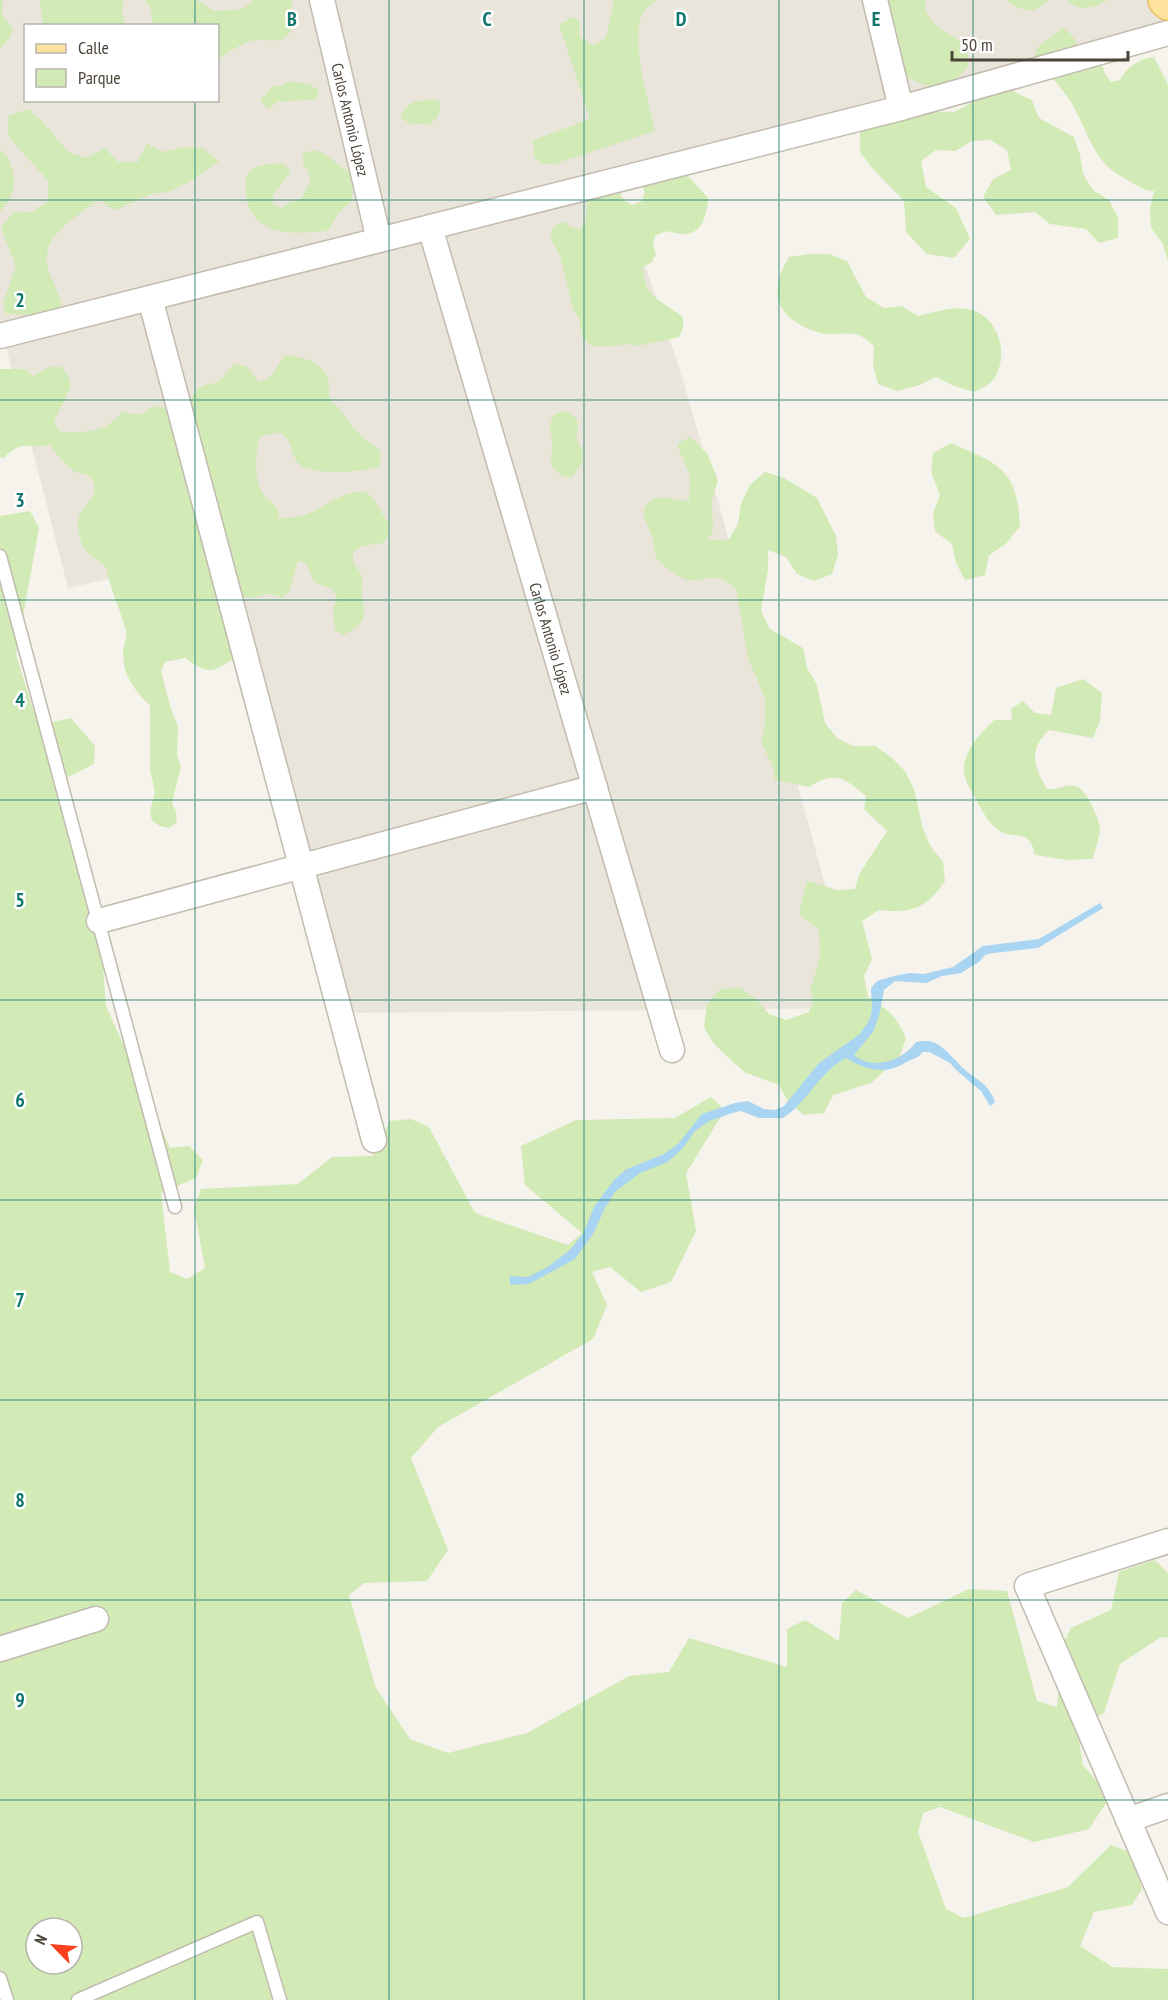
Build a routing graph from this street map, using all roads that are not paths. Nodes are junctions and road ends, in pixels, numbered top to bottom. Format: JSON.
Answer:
{"nodes":[{"id":1,"x":322,"y":0,"type":"edge"},
{"id":2,"x":875,"y":0,"type":"edge"},
{"id":3,"x":1168,"y":33,"type":"edge"},
{"id":4,"x":901,"y":108,"type":"junction"},
{"id":5,"x":430,"y":227,"type":"junction"},
{"id":6,"x":379,"y":240,"type":"junction"},
{"id":7,"x":150,"y":298,"type":"junction"},
{"id":8,"x":0,"y":336,"type":"edge"},
{"id":9,"x":0,"y":556,"type":"edge"},
{"id":10,"x":595,"y":787,"type":"junction"},
{"id":11,"x":301,"y":866,"type":"junction"},
{"id":12,"x":99,"y":921,"type":"junction"},
{"id":13,"x":672,"y":1050,"type":"dead end"},
{"id":14,"x":374,"y":1140,"type":"dead end"},
{"id":15,"x":175,"y":1207,"type":"dead end"},
{"id":16,"x":1168,"y":1541,"type":"edge"},
{"id":17,"x":96,"y":1619,"type":"dead end"},
{"id":18,"x":0,"y":1649,"type":"edge"},
{"id":19,"x":1168,"y":1806,"type":"edge"},
{"id":20,"x":1128,"y":1820,"type":"junction"},
{"id":21,"x":1168,"y":1912,"type":"edge"},
{"id":22,"x":0,"y":1978,"type":"edge"},
{"id":23,"x":7,"y":2000,"type":"edge"},
{"id":24,"x":78,"y":2000,"type":"edge"},
{"id":25,"x":280,"y":2000,"type":"edge"}],
"edges":[{"from":1,"to":6,"type":"street","name":"Carlos Antonio López"},
{"from":2,"to":4,"type":"street"},
{"from":3,"to":4,"type":"street"},
{"from":4,"to":5,"type":"street"},
{"from":5,"to":6,"type":"street"},
{"from":5,"to":10,"type":"street","name":"Carlos Antonio López"},
{"from":6,"to":7,"type":"street"},
{"from":7,"to":8,"type":"street"},
{"from":7,"to":11,"type":"street"},
{"from":9,"to":12,"type":"lane"},
{"from":10,"to":11,"type":"street"},
{"from":10,"to":13,"type":"street","name":"Carlos Antonio López"},
{"from":11,"to":12,"type":"street"},
{"from":11,"to":14,"type":"street"},
{"from":12,"to":15,"type":"lane"},
{"from":16,"to":20,"type":"street"},
{"from":17,"to":18,"type":"street"},
{"from":19,"to":20,"type":"street"},
{"from":20,"to":21,"type":"street"},
{"from":22,"to":23,"type":"lane"},
{"from":24,"to":25,"type":"lane"}]}
